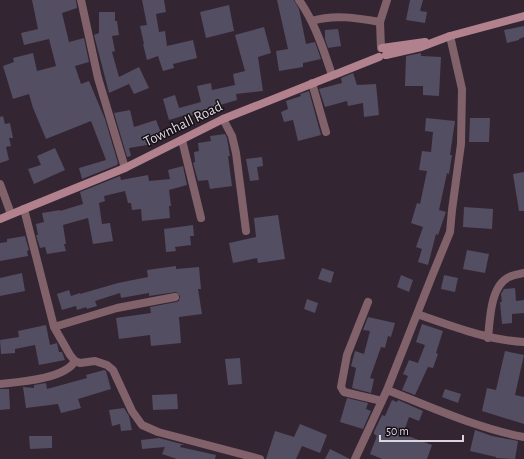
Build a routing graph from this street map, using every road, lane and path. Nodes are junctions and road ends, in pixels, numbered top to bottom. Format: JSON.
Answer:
{"nodes":[{"id":1,"x":81,"y":0,"type":"edge"},
{"id":2,"x":299,"y":0,"type":"edge"},
{"id":3,"x":387,"y":0,"type":"edge"},
{"id":4,"x":524,"y":16,"type":"edge"},
{"id":5,"x":312,"y":21,"type":"junction"},
{"id":6,"x":380,"y":22,"type":"junction"},
{"id":7,"x":450,"y":36,"type":"junction"},
{"id":8,"x":382,"y":52,"type":"junction"},
{"id":9,"x":332,"y":74,"type":"junction"},
{"id":10,"x":312,"y":83,"type":"junction"},
{"id":11,"x":223,"y":119,"type":"junction"},
{"id":12,"x":326,"y":132,"type":"dead end"},
{"id":13,"x":182,"y":140,"type":"junction"},
{"id":14,"x":125,"y":168,"type":"junction"},
{"id":15,"x":0,"y":184,"type":"edge"},
{"id":16,"x":24,"y":208,"type":"junction"},
{"id":17,"x":11,"y":214,"type":"junction"},
{"id":18,"x":201,"y":218,"type":"dead end"},
{"id":19,"x":0,"y":220,"type":"edge"},
{"id":20,"x":246,"y":231,"type":"dead end"},
{"id":21,"x":524,"y":273,"type":"edge"},
{"id":22,"x":175,"y":297,"type":"dead end"},
{"id":23,"x":368,"y":302,"type":"dead end"},
{"id":24,"x":417,"y":314,"type":"junction"},
{"id":25,"x":54,"y":327,"type":"junction"},
{"id":26,"x":488,"y":338,"type":"junction"},
{"id":27,"x":524,"y":342,"type":"edge"},
{"id":28,"x":75,"y":361,"type":"junction"},
{"id":29,"x":0,"y":384,"type":"edge"},
{"id":30,"x":387,"y":390,"type":"junction"},
{"id":31,"x":382,"y":401,"type":"junction"},
{"id":32,"x":524,"y":437,"type":"edge"},
{"id":33,"x":260,"y":459,"type":"edge"},
{"id":34,"x":355,"y":459,"type":"edge"}],
"edges":[{"from":1,"to":14,"type":"street"},
{"from":2,"to":5,"type":"street"},
{"from":3,"to":6,"type":"street"},
{"from":4,"to":7,"type":"main road","name":"Townhall Road"},
{"from":5,"to":6,"type":"street"},
{"from":5,"to":9,"type":"street"},
{"from":6,"to":8,"type":"street"},
{"from":7,"to":8,"type":"main road","name":"Townhall Road"},
{"from":7,"to":24,"type":"street"},
{"from":8,"to":9,"type":"main road","name":"Townhall Road"},
{"from":9,"to":10,"type":"main road","name":"Townhall Road"},
{"from":10,"to":11,"type":"main road","name":"Townhall Road"},
{"from":10,"to":12,"type":"street"},
{"from":11,"to":13,"type":"main road","name":"Townhall Road"},
{"from":11,"to":20,"type":"street"},
{"from":13,"to":14,"type":"main road","name":"Townhall Road"},
{"from":13,"to":18,"type":"street"},
{"from":14,"to":16,"type":"main road","name":"Townhall Road"},
{"from":15,"to":17,"type":"street"},
{"from":16,"to":17,"type":"main road","name":"Townhall Road"},
{"from":16,"to":25,"type":"street"},
{"from":17,"to":19,"type":"main road","name":"Townhall Road"},
{"from":21,"to":26,"type":"street"},
{"from":22,"to":25,"type":"street"},
{"from":23,"to":31,"type":"street"},
{"from":24,"to":26,"type":"street"},
{"from":24,"to":30,"type":"street"},
{"from":25,"to":28,"type":"street"},
{"from":26,"to":27,"type":"street"},
{"from":28,"to":29,"type":"street"},
{"from":28,"to":33,"type":"street"},
{"from":30,"to":31,"type":"street"},
{"from":30,"to":32,"type":"street"},
{"from":31,"to":34,"type":"street"}]}
